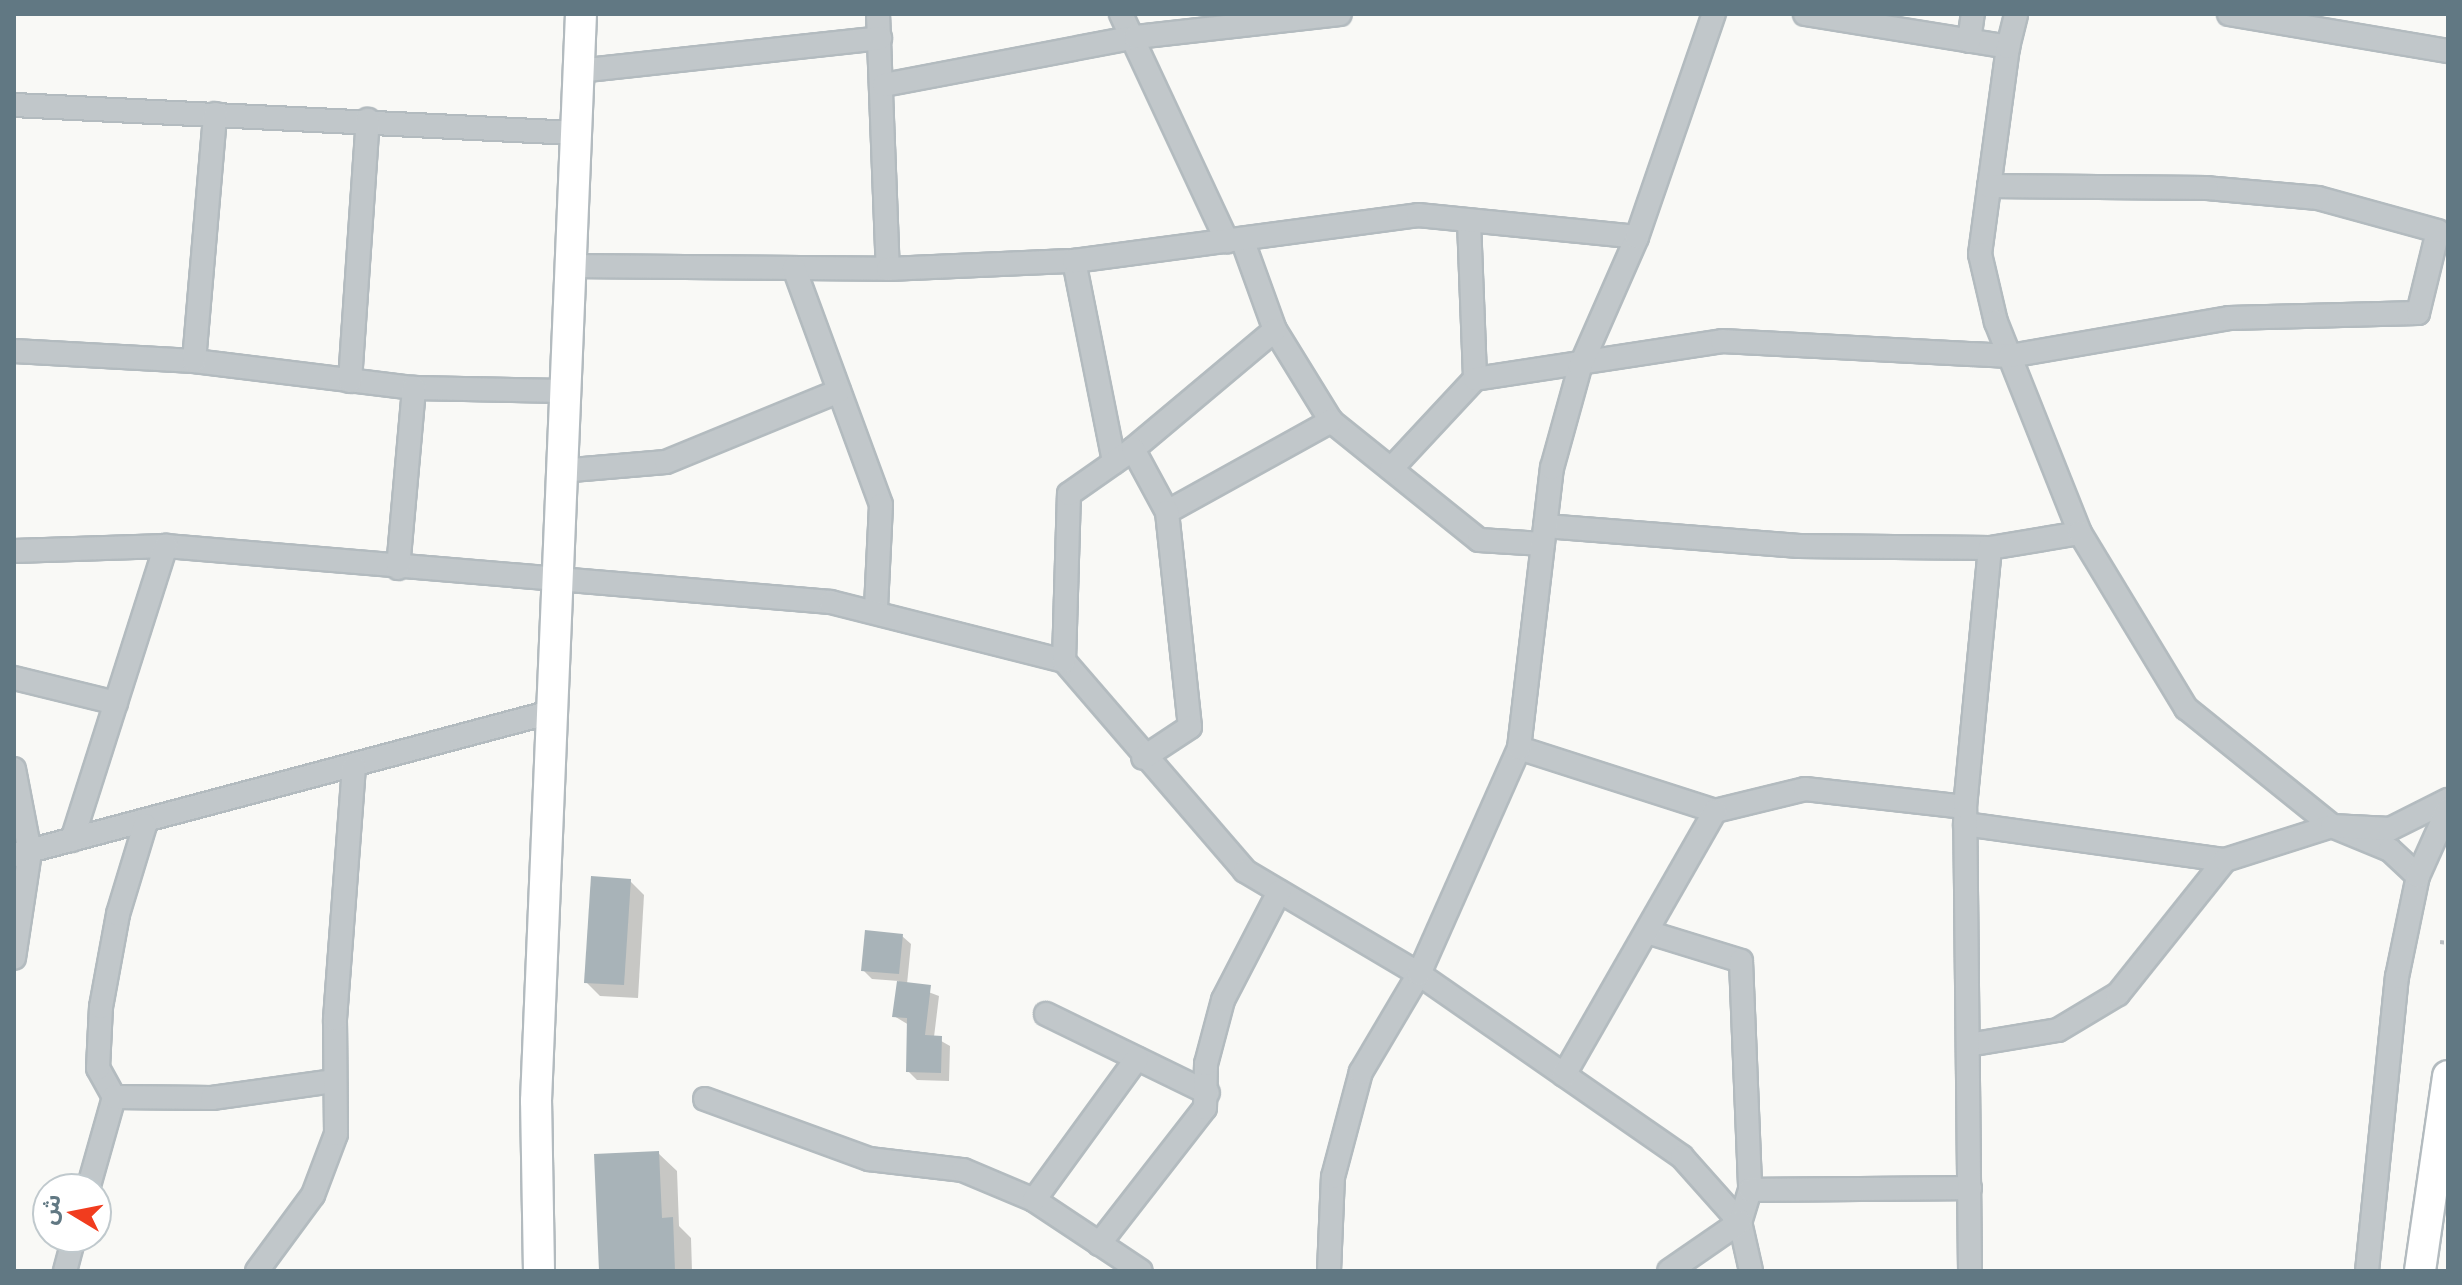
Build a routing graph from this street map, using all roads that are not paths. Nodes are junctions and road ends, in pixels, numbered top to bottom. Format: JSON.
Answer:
{"nodes":[{"id":1,"x":581,"y":14,"type":"edge"},
{"id":2,"x":878,"y":14,"type":"edge"},
{"id":3,"x":1121,"y":14,"type":"edge"},
{"id":4,"x":1340,"y":14,"type":"edge"},
{"id":5,"x":1713,"y":14,"type":"edge"},
{"id":6,"x":1805,"y":14,"type":"edge"},
{"id":7,"x":1973,"y":14,"type":"edge"},
{"id":8,"x":2016,"y":14,"type":"edge"},
{"id":9,"x":2229,"y":14,"type":"edge"},
{"id":10,"x":1252,"y":20,"type":"edge"},
{"id":11,"x":1136,"y":37,"type":"junction"},
{"id":12,"x":880,"y":38,"type":"junction"},
{"id":13,"x":1969,"y":41,"type":"junction"},
{"id":14,"x":2008,"y":47,"type":"junction"},
{"id":15,"x":2448,"y":51,"type":"edge"},
{"id":16,"x":578,"y":71,"type":"junction"},
{"id":17,"x":884,"y":85,"type":"junction"},
{"id":18,"x":14,"y":105,"type":"edge"},
{"id":19,"x":215,"y":114,"type":"junction"},
{"id":20,"x":368,"y":120,"type":"junction"},
{"id":21,"x":575,"y":133,"type":"junction"},
{"id":22,"x":1989,"y":186,"type":"junction"},
{"id":23,"x":1469,"y":221,"type":"junction"},
{"id":24,"x":1637,"y":237,"type":"junction"},
{"id":25,"x":1234,"y":240,"type":"junction"},
{"id":26,"x":1074,"y":261,"type":"junction"},
{"id":27,"x":569,"y":266,"type":"junction"},
{"id":28,"x":794,"y":268,"type":"junction"},
{"id":29,"x":888,"y":269,"type":"junction"},
{"id":30,"x":1275,"y":330,"type":"junction"},
{"id":31,"x":14,"y":351,"type":"edge"},
{"id":32,"x":2010,"y":356,"type":"junction"},
{"id":33,"x":194,"y":361,"type":"junction"},
{"id":34,"x":1580,"y":367,"type":"junction"},
{"id":35,"x":1475,"y":379,"type":"junction"},
{"id":36,"x":350,"y":381,"type":"junction"},
{"id":37,"x":414,"y":388,"type":"junction"},
{"id":38,"x":564,"y":391,"type":"junction"},
{"id":39,"x":839,"y":391,"type":"junction"},
{"id":40,"x":1331,"y":421,"type":"junction"},
{"id":41,"x":1133,"y":449,"type":"junction"},
{"id":42,"x":1114,"y":462,"type":"junction"},
{"id":43,"x":1391,"y":469,"type":"junction"},
{"id":44,"x":560,"y":471,"type":"junction"},
{"id":45,"x":1167,"y":512,"type":"junction"},
{"id":46,"x":2080,"y":533,"type":"junction"},
{"id":47,"x":1544,"y":535,"type":"junction"},
{"id":48,"x":166,"y":546,"type":"junction"},
{"id":49,"x":1990,"y":548,"type":"junction"},
{"id":50,"x":14,"y":551,"type":"edge"},
{"id":51,"x":398,"y":568,"type":"junction"},
{"id":52,"x":556,"y":583,"type":"junction"},
{"id":53,"x":876,"y":608,"type":"junction"},
{"id":54,"x":1064,"y":661,"type":"junction"},
{"id":55,"x":14,"y":678,"type":"edge"},
{"id":56,"x":116,"y":703,"type":"junction"},
{"id":57,"x":551,"y":712,"type":"junction"},
{"id":58,"x":1519,"y":748,"type":"junction"},
{"id":59,"x":1143,"y":758,"type":"junction"},
{"id":60,"x":354,"y":767,"type":"junction"},
{"id":61,"x":14,"y":769,"type":"edge"},
{"id":62,"x":2448,"y":800,"type":"edge"},
{"id":63,"x":2448,"y":809,"type":"edge"},
{"id":64,"x":1715,"y":811,"type":"junction"},
{"id":65,"x":1965,"y":815,"type":"junction"},
{"id":66,"x":145,"y":825,"type":"junction"},
{"id":67,"x":2332,"y":826,"type":"junction"},
{"id":68,"x":72,"y":840,"type":"junction"},
{"id":69,"x":22,"y":853,"type":"edge"},
{"id":70,"x":2225,"y":860,"type":"junction"},
{"id":71,"x":2418,"y":876,"type":"junction"},
{"id":72,"x":1279,"y":892,"type":"junction"},
{"id":73,"x":1647,"y":932,"type":"junction"},
{"id":74,"x":14,"y":958,"type":"edge"},
{"id":75,"x":1419,"y":974,"type":"junction"},
{"id":76,"x":1046,"y":1014,"type":"dead end"},
{"id":77,"x":1968,"y":1045,"type":"junction"},
{"id":78,"x":1137,"y":1058,"type":"junction"},
{"id":79,"x":1564,"y":1075,"type":"junction"},
{"id":80,"x":2448,"y":1076,"type":"edge"},
{"id":81,"x":333,"y":1081,"type":"junction"},
{"id":82,"x":1208,"y":1093,"type":"junction"},
{"id":83,"x":114,"y":1097,"type":"junction"},
{"id":84,"x":705,"y":1099,"type":"dead end"},
{"id":85,"x":93,"y":1173,"type":"edge"},
{"id":86,"x":1970,"y":1188,"type":"junction"},
{"id":87,"x":1750,"y":1190,"type":"junction"},
{"id":88,"x":1034,"y":1200,"type":"junction"},
{"id":89,"x":1740,"y":1222,"type":"junction"},
{"id":90,"x":1099,"y":1244,"type":"junction"},
{"id":91,"x":257,"y":1271,"type":"edge"},
{"id":92,"x":539,"y":1271,"type":"edge"},
{"id":93,"x":1141,"y":1271,"type":"edge"},
{"id":94,"x":1329,"y":1271,"type":"edge"},
{"id":95,"x":1669,"y":1271,"type":"edge"},
{"id":96,"x":1751,"y":1271,"type":"edge"},
{"id":97,"x":1970,"y":1271,"type":"edge"},
{"id":98,"x":2367,"y":1271,"type":"edge"},
{"id":99,"x":2420,"y":1271,"type":"edge"}],
"edges":[{"from":1,"to":16,"type":"main road"},
{"from":2,"to":12,"type":"street"},
{"from":3,"to":11,"type":"street"},
{"from":4,"to":10,"type":"street"},
{"from":5,"to":24,"type":"street"},
{"from":6,"to":13,"type":"street"},
{"from":7,"to":13,"type":"street"},
{"from":8,"to":14,"type":"street"},
{"from":9,"to":15,"type":"street"},
{"from":10,"to":11,"type":"street"},
{"from":11,"to":17,"type":"street"},
{"from":11,"to":25,"type":"street"},
{"from":12,"to":16,"type":"street"},
{"from":12,"to":17,"type":"street"},
{"from":13,"to":14,"type":"street"},
{"from":14,"to":22,"type":"street"},
{"from":16,"to":21,"type":"main road"},
{"from":17,"to":29,"type":"street"},
{"from":18,"to":19,"type":"street"},
{"from":19,"to":20,"type":"street"},
{"from":19,"to":33,"type":"street"},
{"from":20,"to":21,"type":"street"},
{"from":20,"to":36,"type":"street"},
{"from":21,"to":27,"type":"main road"},
{"from":22,"to":32,"type":"street"},
{"from":22,"to":32,"type":"street"},
{"from":23,"to":24,"type":"street"},
{"from":23,"to":25,"type":"street"},
{"from":23,"to":35,"type":"street"},
{"from":24,"to":34,"type":"street"},
{"from":25,"to":26,"type":"street"},
{"from":25,"to":30,"type":"street"},
{"from":26,"to":29,"type":"street"},
{"from":26,"to":42,"type":"street"},
{"from":27,"to":28,"type":"street"},
{"from":27,"to":38,"type":"main road"},
{"from":28,"to":29,"type":"street"},
{"from":28,"to":39,"type":"street"},
{"from":30,"to":40,"type":"street"},
{"from":30,"to":41,"type":"street"},
{"from":31,"to":33,"type":"street"},
{"from":32,"to":34,"type":"street"},
{"from":32,"to":46,"type":"street"},
{"from":33,"to":36,"type":"street"},
{"from":34,"to":35,"type":"street"},
{"from":34,"to":47,"type":"street"},
{"from":35,"to":43,"type":"street"},
{"from":36,"to":37,"type":"street"},
{"from":37,"to":38,"type":"street"},
{"from":37,"to":51,"type":"street"},
{"from":38,"to":44,"type":"main road"},
{"from":39,"to":44,"type":"street"},
{"from":39,"to":53,"type":"street"},
{"from":40,"to":43,"type":"street"},
{"from":40,"to":45,"type":"street"},
{"from":41,"to":42,"type":"street"},
{"from":41,"to":45,"type":"street"},
{"from":42,"to":54,"type":"street"},
{"from":43,"to":47,"type":"street"},
{"from":44,"to":52,"type":"main road"},
{"from":45,"to":59,"type":"street"},
{"from":46,"to":49,"type":"street"},
{"from":46,"to":67,"type":"street"},
{"from":47,"to":49,"type":"street"},
{"from":47,"to":58,"type":"street"},
{"from":48,"to":50,"type":"street"},
{"from":48,"to":51,"type":"street"},
{"from":48,"to":56,"type":"street"},
{"from":49,"to":65,"type":"street"},
{"from":51,"to":52,"type":"street"},
{"from":52,"to":53,"type":"street"},
{"from":52,"to":57,"type":"main road"},
{"from":53,"to":54,"type":"street"},
{"from":54,"to":59,"type":"street"},
{"from":55,"to":56,"type":"street"},
{"from":56,"to":68,"type":"street"},
{"from":57,"to":60,"type":"street"},
{"from":57,"to":92,"type":"main road"},
{"from":58,"to":64,"type":"street"},
{"from":58,"to":75,"type":"street"},
{"from":59,"to":72,"type":"street"},
{"from":60,"to":66,"type":"street"},
{"from":60,"to":81,"type":"street"},
{"from":61,"to":69,"type":"street"},
{"from":62,"to":67,"type":"street"},
{"from":63,"to":71,"type":"street"},
{"from":64,"to":65,"type":"street"},
{"from":64,"to":73,"type":"street"},
{"from":65,"to":70,"type":"street"},
{"from":65,"to":77,"type":"street"},
{"from":66,"to":68,"type":"street"},
{"from":66,"to":83,"type":"street"},
{"from":67,"to":70,"type":"street"},
{"from":67,"to":71,"type":"street"},
{"from":68,"to":69,"type":"street"},
{"from":69,"to":74,"type":"street"},
{"from":70,"to":77,"type":"street"},
{"from":71,"to":98,"type":"street"},
{"from":72,"to":75,"type":"street"},
{"from":72,"to":82,"type":"street"},
{"from":73,"to":79,"type":"street"},
{"from":73,"to":87,"type":"street"},
{"from":75,"to":79,"type":"street"},
{"from":75,"to":94,"type":"street"},
{"from":76,"to":78,"type":"street"},
{"from":77,"to":86,"type":"street"},
{"from":78,"to":82,"type":"street"},
{"from":78,"to":88,"type":"street"},
{"from":79,"to":89,"type":"street"},
{"from":80,"to":99,"type":"main road"},
{"from":81,"to":83,"type":"street"},
{"from":81,"to":91,"type":"street"},
{"from":82,"to":90,"type":"street"},
{"from":83,"to":85,"type":"street"},
{"from":84,"to":88,"type":"street"},
{"from":86,"to":87,"type":"street"},
{"from":86,"to":97,"type":"street"},
{"from":87,"to":89,"type":"street"},
{"from":88,"to":90,"type":"street"},
{"from":89,"to":95,"type":"street"},
{"from":89,"to":96,"type":"street"},
{"from":90,"to":93,"type":"street"}]}
